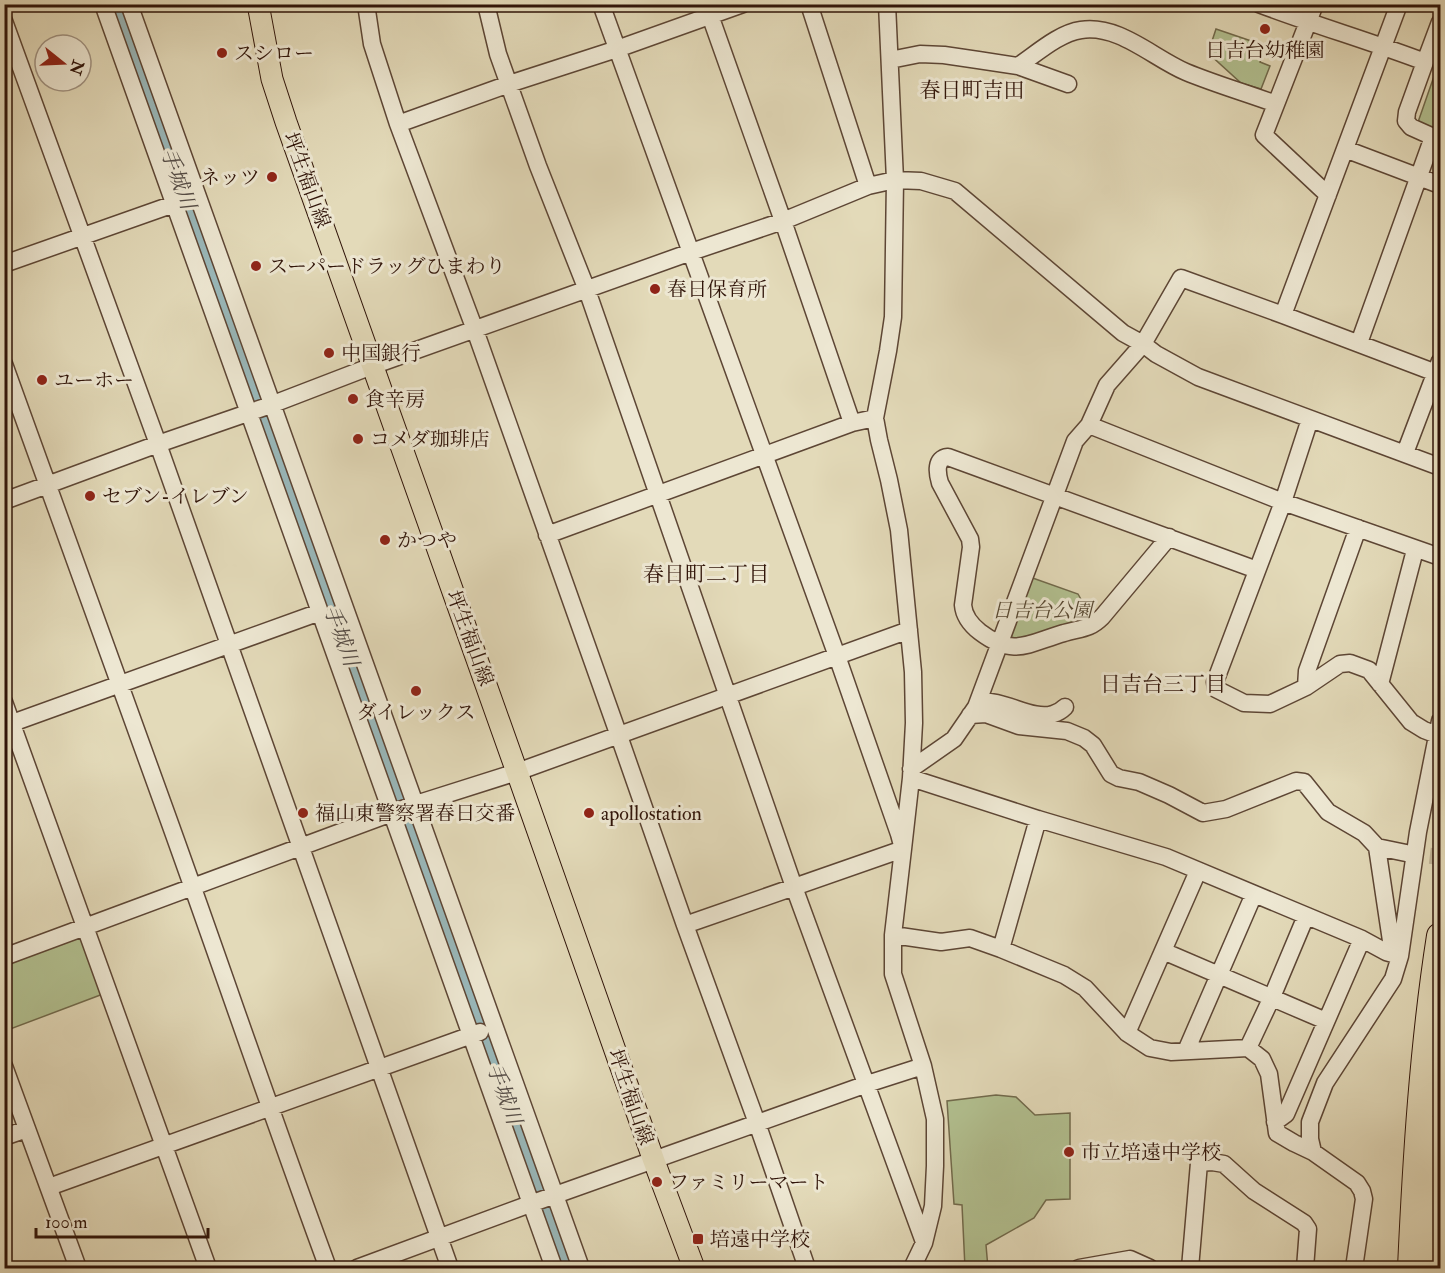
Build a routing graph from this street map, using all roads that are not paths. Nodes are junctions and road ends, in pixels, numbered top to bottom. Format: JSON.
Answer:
{"nodes":[{"id":1,"x":103,"y":4,"type":"edge"},
{"id":2,"x":129,"y":4,"type":"edge"},
{"id":3,"x":258,"y":4,"type":"edge"},
{"id":4,"x":366,"y":4,"type":"edge"},
{"id":5,"x":486,"y":4,"type":"edge"},
{"id":6,"x":601,"y":4,"type":"edge"},
{"id":7,"x":743,"y":4,"type":"edge"},
{"id":8,"x":809,"y":4,"type":"edge"},
{"id":9,"x":887,"y":4,"type":"edge"},
{"id":10,"x":1259,"y":4,"type":"edge"},
{"id":11,"x":1315,"y":4,"type":"edge"},
{"id":12,"x":1399,"y":4,"type":"edge"},
{"id":13,"x":708,"y":10,"type":"edge"},
{"id":14,"x":4,"y":21,"type":"edge"},
{"id":15,"x":1440,"y":22,"type":"edge"},
{"id":16,"x":1308,"y":23,"type":"junction"},
{"id":17,"x":1383,"y":46,"type":"junction"},
{"id":18,"x":617,"y":49,"type":"junction"},
{"id":19,"x":890,"y":60,"type":"junction"},
{"id":20,"x":1425,"y":62,"type":"junction"},
{"id":21,"x":1018,"y":66,"type":"junction"},
{"id":22,"x":509,"y":84,"type":"junction"},
{"id":23,"x":1068,"y":84,"type":"dead end"},
{"id":24,"x":1276,"y":104,"type":"junction"},
{"id":25,"x":398,"y":124,"type":"junction"},
{"id":26,"x":1437,"y":138,"type":"edge"},
{"id":27,"x":1345,"y":149,"type":"junction"},
{"id":28,"x":1419,"y":176,"type":"junction"},
{"id":29,"x":895,"y":180,"type":"junction"},
{"id":30,"x":1440,"y":184,"type":"edge"},
{"id":31,"x":868,"y":186,"type":"junction"},
{"id":32,"x":1328,"y":195,"type":"junction"},
{"id":33,"x":174,"y":204,"type":"junction"},
{"id":34,"x":783,"y":221,"type":"junction"},
{"id":35,"x":82,"y":236,"type":"junction"},
{"id":36,"x":691,"y":252,"type":"junction"},
{"id":37,"x":4,"y":264,"type":"edge"},
{"id":38,"x":587,"y":290,"type":"junction"},
{"id":39,"x":1283,"y":315,"type":"junction"},
{"id":40,"x":474,"y":330,"type":"junction"},
{"id":41,"x":1143,"y":344,"type":"junction"},
{"id":42,"x":1359,"y":344,"type":"junction"},
{"id":43,"x":4,"y":364,"type":"edge"},
{"id":44,"x":372,"y":366,"type":"junction"},
{"id":45,"x":1438,"y":367,"type":"edge"},
{"id":46,"x":261,"y":408,"type":"junction"},
{"id":47,"x":876,"y":418,"type":"junction"},
{"id":48,"x":1310,"y":419,"type":"junction"},
{"id":49,"x":852,"y":423,"type":"junction"},
{"id":50,"x":1089,"y":425,"type":"junction"},
{"id":51,"x":158,"y":444,"type":"junction"},
{"id":52,"x":1405,"y":453,"type":"junction"},
{"id":53,"x":765,"y":456,"type":"junction"},
{"id":54,"x":1440,"y":467,"type":"edge"},
{"id":55,"x":47,"y":485,"type":"junction"},
{"id":56,"x":658,"y":494,"type":"junction"},
{"id":57,"x":1055,"y":496,"type":"junction"},
{"id":58,"x":4,"y":501,"type":"edge"},
{"id":59,"x":1283,"y":502,"type":"junction"},
{"id":60,"x":1358,"y":528,"type":"junction"},
{"id":61,"x":547,"y":536,"type":"junction"},
{"id":62,"x":1169,"y":537,"type":"junction"},
{"id":63,"x":1416,"y":550,"type":"junction"},
{"id":64,"x":1440,"y":558,"type":"edge"},
{"id":65,"x":1257,"y":570,"type":"junction"},
{"id":66,"x":320,"y":612,"type":"junction"},
{"id":67,"x":909,"y":630,"type":"junction"},
{"id":68,"x":1000,"y":643,"type":"junction"},
{"id":69,"x":229,"y":645,"type":"junction"},
{"id":70,"x":837,"y":656,"type":"junction"},
{"id":71,"x":1380,"y":684,"type":"junction"},
{"id":72,"x":120,"y":685,"type":"junction"},
{"id":73,"x":1306,"y":687,"type":"junction"},
{"id":74,"x":728,"y":696,"type":"junction"},
{"id":75,"x":4,"y":702,"type":"edge"},
{"id":76,"x":1065,"y":707,"type":"dead end"},
{"id":77,"x":974,"y":708,"type":"junction"},
{"id":78,"x":8,"y":724,"type":"edge"},
{"id":79,"x":1439,"y":728,"type":"edge"},
{"id":80,"x":619,"y":736,"type":"junction"},
{"id":81,"x":517,"y":772,"type":"junction"},
{"id":82,"x":911,"y":774,"type":"junction"},
{"id":83,"x":414,"y":805,"type":"junction"},
{"id":84,"x":394,"y":813,"type":"junction"},
{"id":85,"x":1038,"y":819,"type":"junction"},
{"id":86,"x":301,"y":847,"type":"junction"},
{"id":87,"x":1377,"y":847,"type":"junction"},
{"id":88,"x":903,"y":849,"type":"junction"},
{"id":89,"x":1406,"y":853,"type":"tunnel mouth"},
{"id":90,"x":1198,"y":871,"type":"junction"},
{"id":91,"x":794,"y":887,"type":"junction"},
{"id":92,"x":192,"y":888,"type":"junction"},
{"id":93,"x":1254,"y":894,"type":"junction"},
{"id":94,"x":1306,"y":916,"type":"junction"},
{"id":95,"x":685,"y":925,"type":"junction"},
{"id":96,"x":85,"y":927,"type":"junction"},
{"id":97,"x":893,"y":935,"type":"junction"},
{"id":98,"x":1440,"y":936,"type":"edge"},
{"id":99,"x":1362,"y":939,"type":"junction"},
{"id":100,"x":1001,"y":949,"type":"junction"},
{"id":101,"x":1163,"y":951,"type":"junction"},
{"id":102,"x":1397,"y":955,"type":"junction"},
{"id":103,"x":4,"y":957,"type":"edge"},
{"id":104,"x":1219,"y":974,"type":"junction"},
{"id":105,"x":1272,"y":997,"type":"junction"},
{"id":106,"x":1326,"y":1021,"type":"junction"},
{"id":107,"x":483,"y":1031,"type":"junction"},
{"id":108,"x":1127,"y":1033,"type":"junction"},
{"id":109,"x":1248,"y":1048,"type":"junction"},
{"id":110,"x":1186,"y":1051,"type":"junction"},
{"id":111,"x":4,"y":1066,"type":"edge"},
{"id":112,"x":923,"y":1066,"type":"junction"},
{"id":113,"x":378,"y":1069,"type":"junction"},
{"id":114,"x":867,"y":1084,"type":"junction"},
{"id":115,"x":269,"y":1107,"type":"junction"},
{"id":116,"x":1275,"y":1122,"type":"junction"},
{"id":117,"x":757,"y":1123,"type":"junction"},
{"id":118,"x":1440,"y":1128,"type":"edge"},
{"id":119,"x":27,"y":1129,"type":"junction"},
{"id":120,"x":4,"y":1137,"type":"edge"},
{"id":121,"x":163,"y":1146,"type":"junction"},
{"id":122,"x":1313,"y":1152,"type":"junction"},
{"id":123,"x":654,"y":1161,"type":"junction"},
{"id":124,"x":49,"y":1186,"type":"junction"},
{"id":125,"x":543,"y":1200,"type":"junction"},
{"id":126,"x":439,"y":1238,"type":"junction"},
{"id":127,"x":924,"y":1243,"type":"junction"},
{"id":128,"x":78,"y":1269,"type":"edge"},
{"id":129,"x":208,"y":1269,"type":"edge"},
{"id":130,"x":328,"y":1269,"type":"edge"},
{"id":131,"x":357,"y":1269,"type":"edge"},
{"id":132,"x":450,"y":1269,"type":"edge"},
{"id":133,"x":554,"y":1269,"type":"edge"},
{"id":134,"x":581,"y":1269,"type":"edge"},
{"id":135,"x":694,"y":1269,"type":"edge"},
{"id":136,"x":807,"y":1269,"type":"edge"},
{"id":137,"x":912,"y":1269,"type":"edge"},
{"id":138,"x":1079,"y":1269,"type":"edge"},
{"id":139,"x":1150,"y":1269,"type":"edge"},
{"id":140,"x":1190,"y":1269,"type":"edge"},
{"id":141,"x":1305,"y":1269,"type":"edge"},
{"id":142,"x":1354,"y":1269,"type":"edge"},
{"id":143,"x":1411,"y":1269,"type":"edge"},
{"id":144,"x":1431,"y":1269,"type":"edge"}],
"edges":[{"from":1,"to":33,"type":"street"},
{"from":2,"to":46,"type":"street"},
{"from":3,"to":44,"type":"main road","name":"坪生福山線"},
{"from":4,"to":25,"type":"street"},
{"from":5,"to":22,"type":"street"},
{"from":6,"to":18,"type":"street"},
{"from":7,"to":13,"type":"street"},
{"from":8,"to":31,"type":"street"},
{"from":9,"to":19,"type":"street"},
{"from":10,"to":16,"type":"street"},
{"from":11,"to":16,"type":"street"},
{"from":12,"to":17,"type":"street"},
{"from":13,"to":18,"type":"street"},
{"from":13,"to":34,"type":"street"},
{"from":14,"to":35,"type":"street"},
{"from":15,"to":20,"type":"street"},
{"from":16,"to":17,"type":"street"},
{"from":16,"to":24,"type":"street"},
{"from":17,"to":20,"type":"street"},
{"from":17,"to":27,"type":"street"},
{"from":18,"to":22,"type":"street"},
{"from":18,"to":36,"type":"street"},
{"from":19,"to":21,"type":"street"},
{"from":19,"to":29,"type":"street"},
{"from":20,"to":26,"type":"street"},
{"from":21,"to":23,"type":"street"},
{"from":21,"to":24,"type":"street"},
{"from":22,"to":25,"type":"street"},
{"from":22,"to":38,"type":"street"},
{"from":24,"to":32,"type":"street"},
{"from":25,"to":40,"type":"street"},
{"from":26,"to":28,"type":"street"},
{"from":27,"to":28,"type":"street"},
{"from":27,"to":32,"type":"street"},
{"from":28,"to":30,"type":"street"},
{"from":28,"to":42,"type":"street"},
{"from":29,"to":31,"type":"street"},
{"from":29,"to":41,"type":"street"},
{"from":29,"to":47,"type":"street"},
{"from":31,"to":34,"type":"street"},
{"from":32,"to":39,"type":"street"},
{"from":33,"to":35,"type":"street"},
{"from":33,"to":46,"type":"street"},
{"from":34,"to":36,"type":"street"},
{"from":34,"to":49,"type":"street"},
{"from":35,"to":37,"type":"street"},
{"from":35,"to":51,"type":"street"},
{"from":36,"to":38,"type":"street"},
{"from":36,"to":53,"type":"street"},
{"from":38,"to":40,"type":"street"},
{"from":38,"to":56,"type":"street"},
{"from":39,"to":41,"type":"street"},
{"from":39,"to":42,"type":"street"},
{"from":40,"to":44,"type":"street"},
{"from":40,"to":61,"type":"street"},
{"from":41,"to":48,"type":"street"},
{"from":41,"to":50,"type":"street"},
{"from":42,"to":45,"type":"street"},
{"from":43,"to":55,"type":"street"},
{"from":44,"to":46,"type":"street"},
{"from":44,"to":81,"type":"main road","name":"坪生福山線"},
{"from":45,"to":52,"type":"street"},
{"from":46,"to":51,"type":"street"},
{"from":46,"to":66,"type":"street"},
{"from":46,"to":83,"type":"street"},
{"from":47,"to":49,"type":"street"},
{"from":47,"to":67,"type":"street"},
{"from":48,"to":52,"type":"street"},
{"from":48,"to":59,"type":"street"},
{"from":49,"to":53,"type":"street"},
{"from":50,"to":57,"type":"street"},
{"from":50,"to":59,"type":"street"},
{"from":51,"to":55,"type":"street"},
{"from":51,"to":69,"type":"street"},
{"from":52,"to":54,"type":"street"},
{"from":53,"to":56,"type":"street"},
{"from":53,"to":70,"type":"street"},
{"from":55,"to":58,"type":"street"},
{"from":55,"to":72,"type":"street"},
{"from":56,"to":61,"type":"street"},
{"from":56,"to":74,"type":"street"},
{"from":57,"to":62,"type":"street"},
{"from":57,"to":68,"type":"street"},
{"from":57,"to":68,"type":"street"},
{"from":59,"to":60,"type":"street"},
{"from":59,"to":65,"type":"street"},
{"from":60,"to":63,"type":"street"},
{"from":60,"to":73,"type":"street"},
{"from":61,"to":80,"type":"street"},
{"from":62,"to":65,"type":"street"},
{"from":62,"to":68,"type":"street"},
{"from":63,"to":64,"type":"street"},
{"from":63,"to":71,"type":"street"},
{"from":65,"to":73,"type":"street"},
{"from":66,"to":69,"type":"street"},
{"from":66,"to":84,"type":"street"},
{"from":67,"to":70,"type":"street"},
{"from":67,"to":82,"type":"street"},
{"from":68,"to":77,"type":"street"},
{"from":69,"to":72,"type":"street"},
{"from":69,"to":86,"type":"street"},
{"from":70,"to":74,"type":"street"},
{"from":70,"to":88,"type":"street"},
{"from":71,"to":73,"type":"street"},
{"from":71,"to":79,"type":"street"},
{"from":72,"to":78,"type":"street"},
{"from":72,"to":92,"type":"street"},
{"from":74,"to":80,"type":"street"},
{"from":74,"to":91,"type":"street"},
{"from":75,"to":78,"type":"street"},
{"from":76,"to":77,"type":"street"},
{"from":77,"to":82,"type":"street"},
{"from":77,"to":87,"type":"street"},
{"from":78,"to":96,"type":"street"},
{"from":79,"to":102,"type":"street"},
{"from":80,"to":81,"type":"street"},
{"from":80,"to":95,"type":"street"},
{"from":81,"to":83,"type":"street"},
{"from":81,"to":123,"type":"main road","name":"坪生福山線"},
{"from":82,"to":85,"type":"street"},
{"from":82,"to":88,"type":"street"},
{"from":83,"to":84,"type":"street"},
{"from":83,"to":107,"type":"street"},
{"from":84,"to":86,"type":"street"},
{"from":84,"to":107,"type":"street"},
{"from":85,"to":90,"type":"street"},
{"from":85,"to":100,"type":"street"},
{"from":86,"to":92,"type":"street"},
{"from":86,"to":113,"type":"street"},
{"from":87,"to":89,"type":"street"},
{"from":87,"to":102,"type":"street"},
{"from":88,"to":91,"type":"street"},
{"from":88,"to":97,"type":"street"},
{"from":90,"to":93,"type":"street"},
{"from":90,"to":101,"type":"street"},
{"from":91,"to":95,"type":"street"},
{"from":91,"to":114,"type":"street"},
{"from":92,"to":96,"type":"street"},
{"from":92,"to":115,"type":"street"},
{"from":93,"to":94,"type":"street"},
{"from":93,"to":104,"type":"street"},
{"from":94,"to":99,"type":"street"},
{"from":94,"to":105,"type":"street"},
{"from":95,"to":117,"type":"street"},
{"from":96,"to":103,"type":"street"},
{"from":96,"to":121,"type":"street"},
{"from":97,"to":100,"type":"street"},
{"from":97,"to":112,"type":"street"},
{"from":98,"to":143,"type":"highway"},
{"from":99,"to":102,"type":"street"},
{"from":99,"to":106,"type":"street"},
{"from":100,"to":108,"type":"street"},
{"from":101,"to":104,"type":"street"},
{"from":101,"to":108,"type":"street"},
{"from":102,"to":122,"type":"street"},
{"from":104,"to":105,"type":"street"},
{"from":104,"to":110,"type":"street"},
{"from":105,"to":106,"type":"street"},
{"from":105,"to":109,"type":"street"},
{"from":106,"to":116,"type":"street"},
{"from":107,"to":113,"type":"street"},
{"from":107,"to":125,"type":"street"},
{"from":107,"to":125,"type":"street"},
{"from":108,"to":110,"type":"street"},
{"from":109,"to":110,"type":"street"},
{"from":109,"to":116,"type":"street"},
{"from":111,"to":119,"type":"street"},
{"from":112,"to":114,"type":"street"},
{"from":112,"to":127,"type":"street"},
{"from":113,"to":115,"type":"street"},
{"from":113,"to":126,"type":"street"},
{"from":114,"to":117,"type":"street"},
{"from":114,"to":127,"type":"street"},
{"from":115,"to":121,"type":"street"},
{"from":115,"to":130,"type":"street"},
{"from":116,"to":122,"type":"street"},
{"from":117,"to":123,"type":"street"},
{"from":117,"to":136,"type":"street"},
{"from":118,"to":144,"type":"highway"},
{"from":119,"to":120,"type":"street"},
{"from":119,"to":124,"type":"street"},
{"from":121,"to":124,"type":"street"},
{"from":121,"to":129,"type":"street"},
{"from":122,"to":142,"type":"street"},
{"from":123,"to":125,"type":"street"},
{"from":123,"to":135,"type":"main road","name":"坪生福山線"},
{"from":124,"to":128,"type":"street"},
{"from":125,"to":126,"type":"street"},
{"from":125,"to":133,"type":"street"},
{"from":125,"to":134,"type":"street"},
{"from":126,"to":131,"type":"street"},
{"from":126,"to":132,"type":"street"},
{"from":127,"to":137,"type":"street"},
{"from":138,"to":139,"type":"street"},
{"from":140,"to":141,"type":"street"}]}
